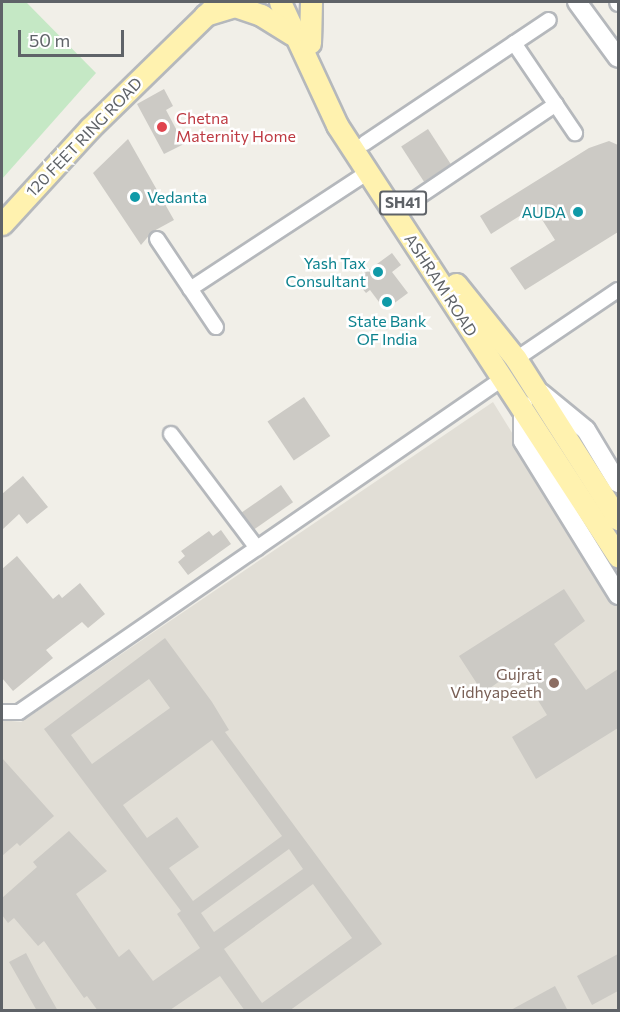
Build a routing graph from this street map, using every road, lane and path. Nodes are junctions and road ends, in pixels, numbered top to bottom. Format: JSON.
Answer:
{"nodes":[{"id":1,"x":219,"y":2,"type":"edge"},
{"id":2,"x":280,"y":2,"type":"edge"},
{"id":3,"x":293,"y":2,"type":"edge"},
{"id":4,"x":311,"y":2,"type":"edge"},
{"id":5,"x":577,"y":2,"type":"edge"},
{"id":6,"x":198,"y":6,"type":"edge"},
{"id":7,"x":549,"y":20,"type":"dead end"},
{"id":8,"x":301,"y":39,"type":"junction"},
{"id":9,"x":514,"y":43,"type":"junction"},
{"id":10,"x":618,"y":58,"type":"edge"},
{"id":11,"x":556,"y":104,"type":"junction"},
{"id":12,"x":574,"y":133,"type":"dead end"},
{"id":13,"x":365,"y":143,"type":"junction"},
{"id":14,"x":368,"y":172,"type":"junction"},
{"id":15,"x":2,"y":204,"type":"edge"},
{"id":16,"x":405,"y":206,"type":"junction"},
{"id":17,"x":2,"y":224,"type":"edge"},
{"id":18,"x":157,"y":239,"type":"dead end"},
{"id":19,"x":190,"y":289,"type":"junction"},
{"id":20,"x":618,"y":290,"type":"edge"},
{"id":21,"x":216,"y":327,"type":"dead end"},
{"id":22,"x":516,"y":358,"type":"junction"},
{"id":23,"x":502,"y":379,"type":"junction"},
{"id":24,"x":538,"y":390,"type":"junction"},
{"id":25,"x":523,"y":405,"type":"junction"},
{"id":26,"x":171,"y":434,"type":"dead end"},
{"id":27,"x":557,"y":441,"type":"junction"},
{"id":28,"x":618,"y":483,"type":"edge"},
{"id":29,"x":618,"y":519,"type":"edge"},
{"id":30,"x":257,"y":548,"type":"junction"},
{"id":31,"x":618,"y":556,"type":"edge"},
{"id":32,"x":618,"y":595,"type":"edge"},
{"id":33,"x":2,"y":712,"type":"edge"}],
"edges":[{"from":1,"to":6,"type":"main road","name":"120 FEET RING ROAD"},
{"from":2,"to":8,"type":"main road","name":"ASHRAM ROAD"},
{"from":3,"to":8,"type":"main road","name":"ASHRAM ROAD","number":"SH41"},
{"from":4,"to":8,"type":"main road"},
{"from":5,"to":10,"type":"main road"},
{"from":6,"to":8,"type":"main road"},
{"from":6,"to":15,"type":"main road","name":"120 FEET RING ROAD"},
{"from":6,"to":17,"type":"main road","name":"120 FEET RING ROAD"},
{"from":7,"to":9,"type":"street"},
{"from":8,"to":13,"type":"main road","name":"ASHRAM ROAD","number":"SH41"},
{"from":8,"to":14,"type":"main road","name":"ASHRAM ROAD"},
{"from":9,"to":11,"type":"street"},
{"from":9,"to":13,"type":"street"},
{"from":11,"to":12,"type":"street"},
{"from":11,"to":16,"type":"street"},
{"from":13,"to":16,"type":"main road","name":"ASHRAM ROAD","number":"SH41"},
{"from":14,"to":19,"type":"street"},
{"from":14,"to":23,"type":"main road","name":"ASHRAM ROAD"},
{"from":16,"to":22,"type":"main road","name":"ASHRAM ROAD","number":"SH41"},
{"from":18,"to":19,"type":"street"},
{"from":19,"to":21,"type":"street"},
{"from":20,"to":22,"type":"street"},
{"from":22,"to":24,"type":"main road","name":"ASHRAM ROAD","number":"SH41"},
{"from":23,"to":25,"type":"main road","name":"ASHRAM ROAD"},
{"from":23,"to":30,"type":"street"},
{"from":24,"to":27,"type":"main road","number":"SH41"},
{"from":24,"to":28,"type":"main road"},
{"from":25,"to":27,"type":"main road","name":"ASHRAM ROAD"},
{"from":25,"to":32,"type":"main road"},
{"from":26,"to":30,"type":"street"},
{"from":27,"to":29,"type":"main road","number":"SH41"},
{"from":27,"to":31,"type":"main road"},
{"from":30,"to":33,"type":"street"}]}
